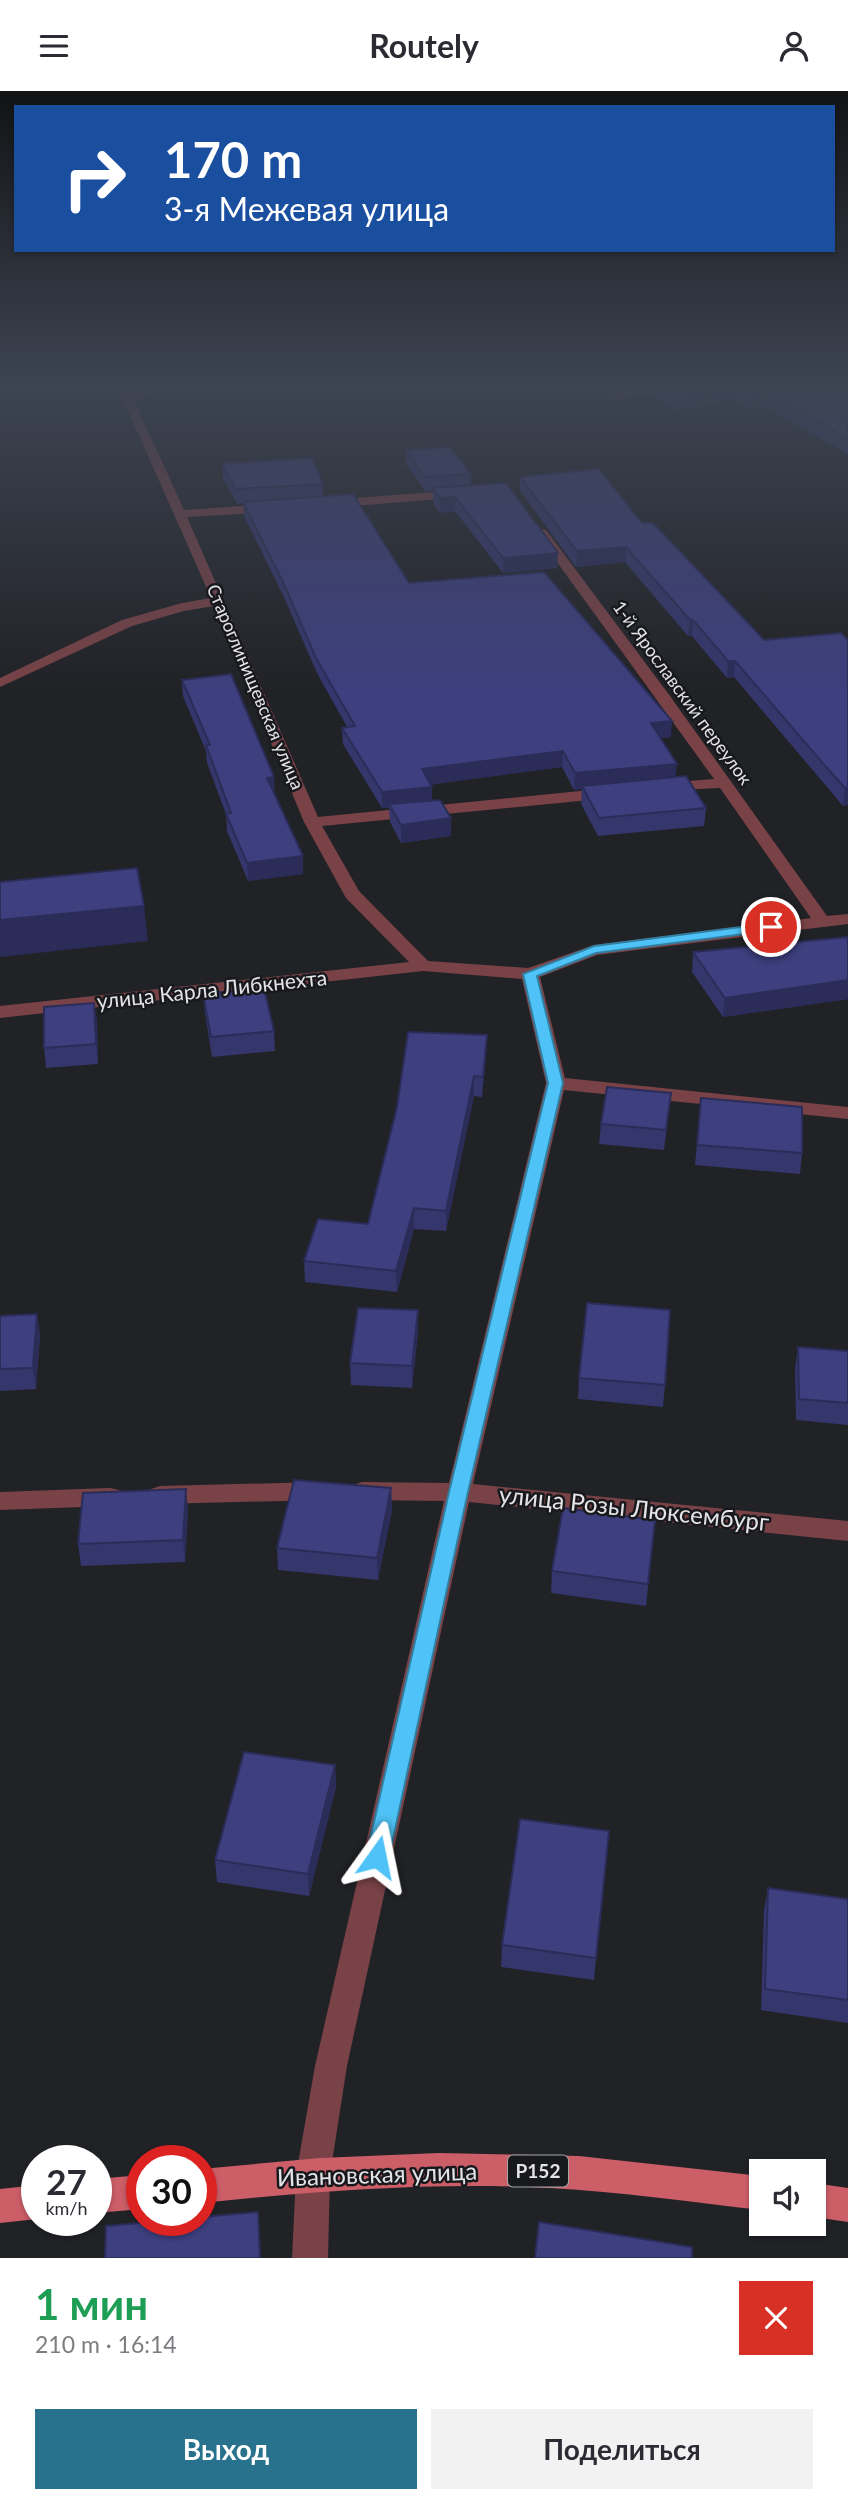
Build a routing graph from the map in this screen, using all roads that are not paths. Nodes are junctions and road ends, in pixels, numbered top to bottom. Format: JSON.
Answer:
{"nodes":[{"id":1,"x":167,"y":489,"type":"edge"},
{"id":2,"x":468,"y":494,"type":"edge"},
{"id":3,"x":317,"y":505,"type":"edge"},
{"id":4,"x":289,"y":506,"type":"edge"},
{"id":5,"x":178,"y":514,"type":"junction"},
{"id":6,"x":534,"y":524,"type":"edge"},
{"id":7,"x":218,"y":600,"type":"junction"},
{"id":8,"x":0,"y":683,"type":"edge"},
{"id":9,"x":723,"y":783,"type":"junction"},
{"id":10,"x":312,"y":822,"type":"junction"},
{"id":11,"x":848,"y":919,"type":"edge"},
{"id":12,"x":821,"y":921,"type":"junction"},
{"id":13,"x":423,"y":966,"type":"junction"},
{"id":14,"x":530,"y":974,"type":"junction"},
{"id":15,"x":0,"y":1012,"type":"edge"},
{"id":16,"x":556,"y":1083,"type":"junction"},
{"id":17,"x":848,"y":1112,"type":"edge"},
{"id":18,"x":459,"y":1492,"type":"junction"},
{"id":19,"x":0,"y":1501,"type":"edge"},
{"id":20,"x":848,"y":1531,"type":"edge"},
{"id":21,"x":313,"y":2175,"type":"junction"},
{"id":22,"x":217,"y":2184,"type":"edge"},
{"id":23,"x":749,"y":2191,"type":"edge"},
{"id":24,"x":826,"y":2202,"type":"edge"},
{"id":25,"x":21,"y":2204,"type":"edge"},
{"id":26,"x":848,"y":2205,"type":"edge"},
{"id":27,"x":0,"y":2206,"type":"edge"},
{"id":28,"x":310,"y":2258,"type":"edge"}],
"edges":[{"from":1,"to":5,"type":"street","name":"Староглинищевская улица"},
{"from":2,"to":3,"type":"street"},
{"from":4,"to":5,"type":"street"},
{"from":5,"to":7,"type":"street","name":"Староглинищевская улица"},
{"from":6,"to":9,"type":"street","name":"1-й Ярославский переулок"},
{"from":7,"to":8,"type":"street"},
{"from":7,"to":10,"type":"street","name":"Староглинищевская улица"},
{"from":9,"to":10,"type":"street"},
{"from":9,"to":12,"type":"street","name":"1-й Ярославский переулок"},
{"from":10,"to":13,"type":"street","name":"Староглинищевская улица"},
{"from":11,"to":12,"type":"street"},
{"from":12,"to":14,"type":"street"},
{"from":13,"to":14,"type":"street","name":"улица Карла Либкнехта"},
{"from":13,"to":15,"type":"street","name":"улица Карла Либкнехта"},
{"from":14,"to":16,"type":"street"},
{"from":16,"to":17,"type":"street"},
{"from":16,"to":18,"type":"street"},
{"from":18,"to":19,"type":"street","name":"улица Розы Люксембург"},
{"from":18,"to":20,"type":"street","name":"улица Розы Люксембург"},
{"from":18,"to":21,"type":"street"},
{"from":21,"to":22,"type":"main road","name":"Ивановская улица","number":"Р152"},
{"from":21,"to":23,"type":"main road","name":"Ивановская улица","number":"Р152"},
{"from":21,"to":28,"type":"street"},
{"from":24,"to":26,"type":"main road"},
{"from":25,"to":27,"type":"main road"}]}
